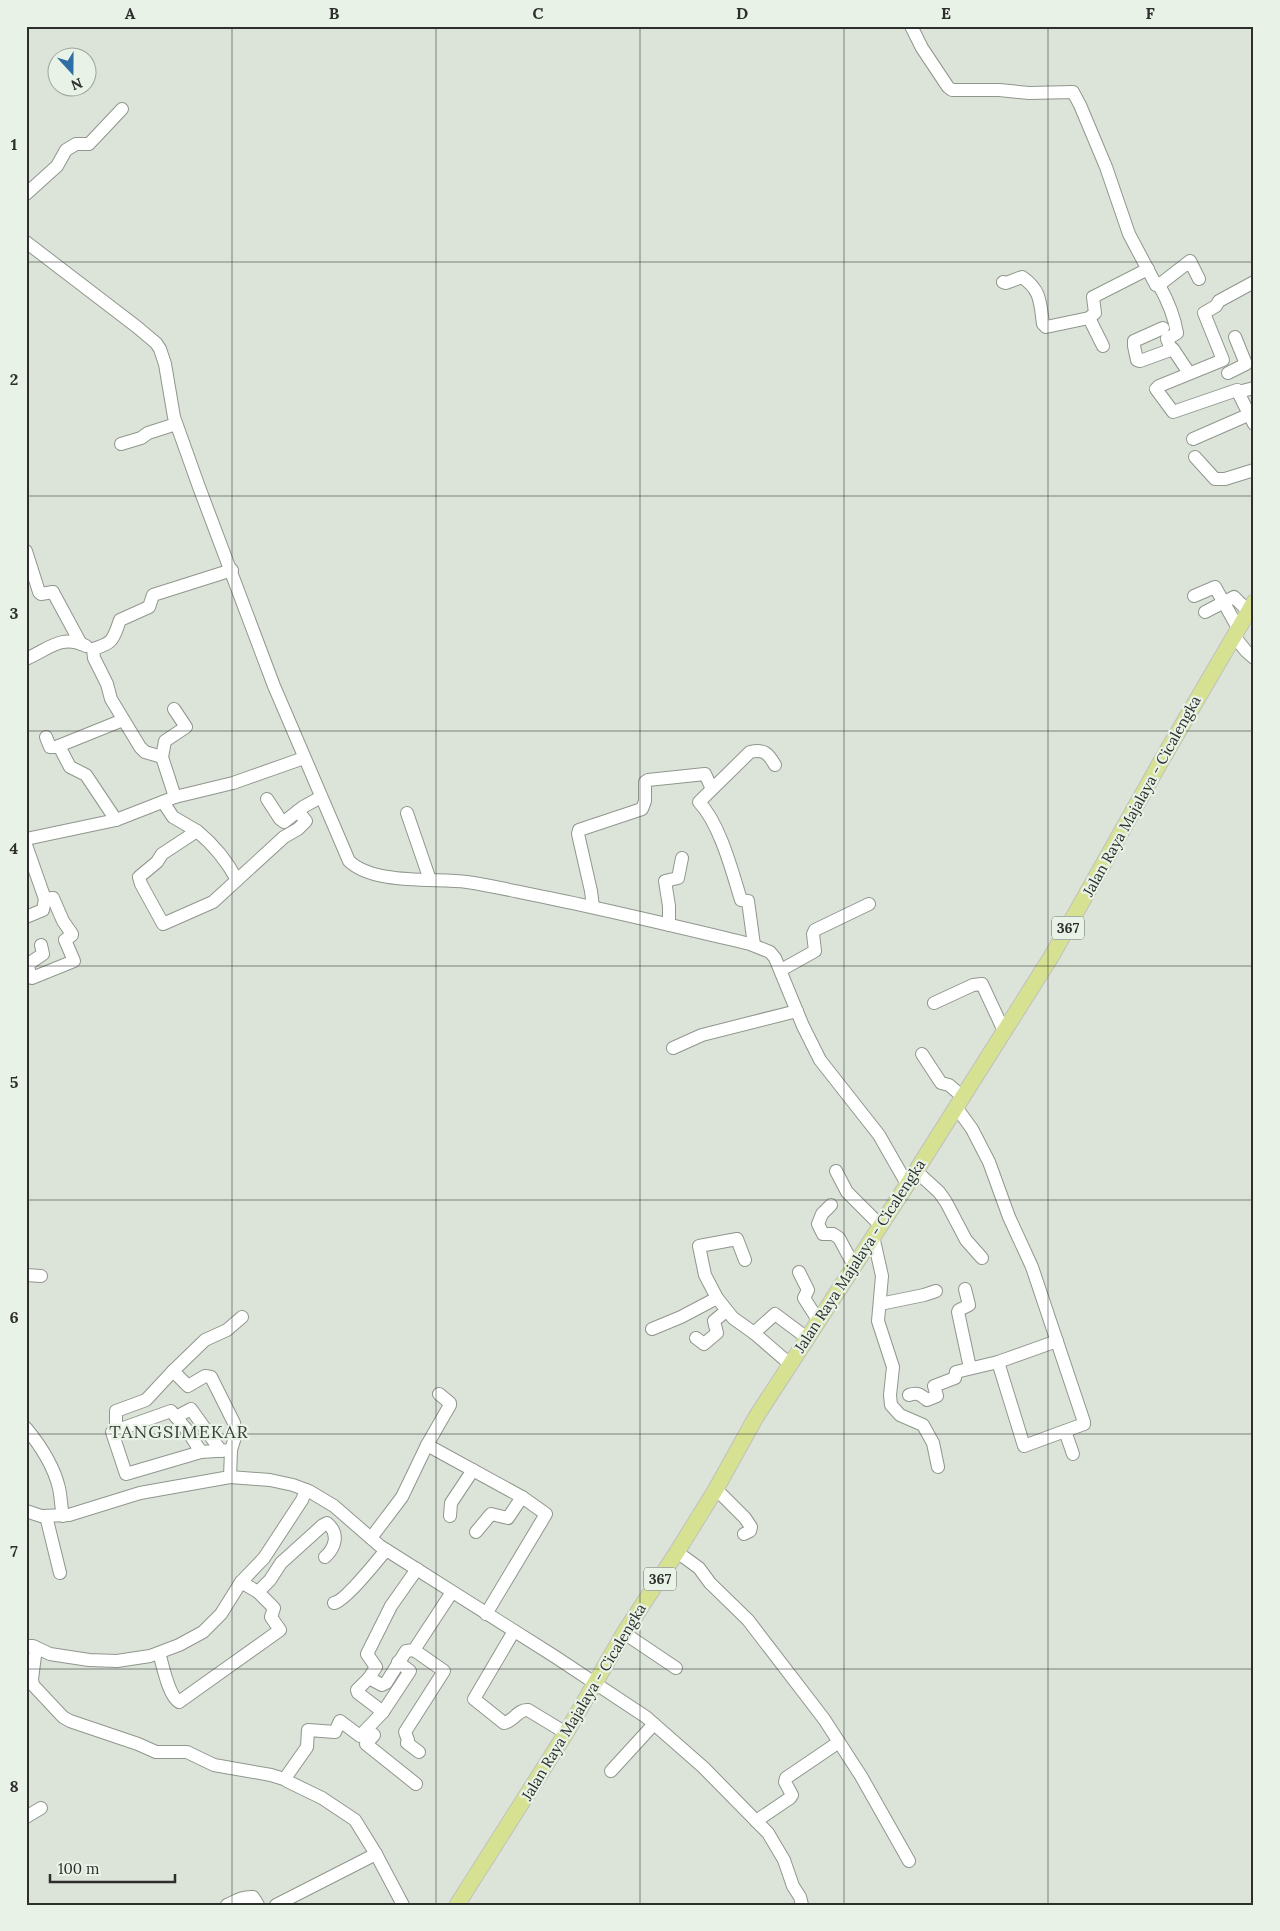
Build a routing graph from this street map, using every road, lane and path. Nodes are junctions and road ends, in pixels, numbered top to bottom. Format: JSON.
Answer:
{"nodes":[{"id":1,"x":911,"y":26,"type":"edge"},
{"id":2,"x":122,"y":109,"type":"dead end"},
{"id":3,"x":26,"y":194,"type":"edge"},
{"id":4,"x":26,"y":242,"type":"edge"},
{"id":5,"x":1148,"y":269,"type":"junction"},
{"id":6,"x":1199,"y":279,"type":"dead end"},
{"id":7,"x":1003,"y":282,"type":"dead end"},
{"id":8,"x":1254,"y":282,"type":"edge"},
{"id":9,"x":1159,"y":286,"type":"junction"},
{"id":10,"x":1089,"y":318,"type":"junction"},
{"id":11,"x":1162,"y":328,"type":"dead end"},
{"id":12,"x":1235,"y":337,"type":"dead end"},
{"id":13,"x":1103,"y":346,"type":"dead end"},
{"id":14,"x":1171,"y":349,"type":"junction"},
{"id":15,"x":1223,"y":360,"type":"junction"},
{"id":16,"x":1189,"y":373,"type":"junction"},
{"id":17,"x":1228,"y":373,"type":"junction"},
{"id":18,"x":1254,"y":388,"type":"edge"},
{"id":19,"x":1238,"y":391,"type":"junction"},
{"id":20,"x":1251,"y":419,"type":"edge"},
{"id":21,"x":176,"y":424,"type":"junction"},
{"id":22,"x":1193,"y":440,"type":"dead end"},
{"id":23,"x":121,"y":444,"type":"dead end"},
{"id":24,"x":1195,"y":458,"type":"dead end"},
{"id":25,"x":1254,"y":470,"type":"edge"},
{"id":26,"x":26,"y":551,"type":"edge"},
{"id":27,"x":232,"y":570,"type":"junction"},
{"id":28,"x":1194,"y":596,"type":"dead end"},
{"id":29,"x":1223,"y":602,"type":"junction"},
{"id":30,"x":1251,"y":607,"type":"edge"},
{"id":31,"x":1205,"y":612,"type":"dead end"},
{"id":32,"x":1236,"y":632,"type":"junction"},
{"id":33,"x":87,"y":646,"type":"junction"},
{"id":34,"x":1254,"y":658,"type":"edge"},
{"id":35,"x":26,"y":660,"type":"edge"},
{"id":36,"x":174,"y":709,"type":"dead end"},
{"id":37,"x":124,"y":720,"type":"junction"},
{"id":38,"x":46,"y":737,"type":"dead end"},
{"id":39,"x":59,"y":746,"type":"junction"},
{"id":40,"x":162,"y":757,"type":"junction"},
{"id":41,"x":304,"y":758,"type":"junction"},
{"id":42,"x":775,"y":764,"type":"dead end"},
{"id":43,"x":712,"y":789,"type":"junction"},
{"id":44,"x":175,"y":797,"type":"junction"},
{"id":45,"x":321,"y":797,"type":"junction"},
{"id":46,"x":266,"y":799,"type":"dead end"},
{"id":47,"x":163,"y":802,"type":"junction"},
{"id":48,"x":298,"y":811,"type":"junction"},
{"id":49,"x":407,"y":813,"type":"dead end"},
{"id":50,"x":116,"y":820,"type":"junction"},
{"id":51,"x":197,"y":831,"type":"junction"},
{"id":52,"x":26,"y":839,"type":"edge"},
{"id":53,"x":26,"y":845,"type":"edge"},
{"id":54,"x":682,"y":858,"type":"dead end"},
{"id":55,"x":238,"y":880,"type":"junction"},
{"id":56,"x":430,"y":880,"type":"junction"},
{"id":57,"x":45,"y":899,"type":"junction"},
{"id":58,"x":869,"y":904,"type":"dead end"},
{"id":59,"x":593,"y":907,"type":"junction"},
{"id":60,"x":26,"y":917,"type":"edge"},
{"id":61,"x":669,"y":925,"type":"junction"},
{"id":62,"x":41,"y":944,"type":"dead end"},
{"id":63,"x":754,"y":945,"type":"junction"},
{"id":64,"x":781,"y":970,"type":"junction"},
{"id":65,"x":934,"y":1004,"type":"dead end"},
{"id":66,"x":797,"y":1011,"type":"junction"},
{"id":67,"x":1004,"y":1031,"type":"junction"},
{"id":68,"x":673,"y":1048,"type":"dead end"},
{"id":69,"x":922,"y":1054,"type":"dead end"},
{"id":70,"x":960,"y":1102,"type":"junction"},
{"id":71,"x":836,"y":1171,"type":"dead end"},
{"id":72,"x":916,"y":1171,"type":"junction"},
{"id":73,"x":907,"y":1184,"type":"junction"},
{"id":74,"x":831,"y":1205,"type":"dead end"},
{"id":75,"x":867,"y":1245,"type":"junction"},
{"id":76,"x":982,"y":1258,"type":"dead end"},
{"id":77,"x":746,"y":1260,"type":"dead end"},
{"id":78,"x":799,"y":1272,"type":"dead end"},
{"id":79,"x":26,"y":1275,"type":"edge"},
{"id":80,"x":41,"y":1276,"type":"dead end"},
{"id":81,"x":965,"y":1289,"type":"dead end"},
{"id":82,"x":936,"y":1291,"type":"dead end"},
{"id":83,"x":717,"y":1298,"type":"junction"},
{"id":84,"x":880,"y":1304,"type":"junction"},
{"id":85,"x":726,"y":1311,"type":"junction"},
{"id":86,"x":242,"y":1317,"type":"dead end"},
{"id":87,"x":818,"y":1320,"type":"junction"},
{"id":88,"x":652,"y":1329,"type":"dead end"},
{"id":89,"x":754,"y":1333,"type":"junction"},
{"id":90,"x":696,"y":1338,"type":"dead end"},
{"id":91,"x":807,"y":1338,"type":"junction"},
{"id":92,"x":1057,"y":1341,"type":"junction"},
{"id":93,"x":998,"y":1362,"type":"junction"},
{"id":94,"x":791,"y":1364,"type":"junction"},
{"id":95,"x":970,"y":1368,"type":"junction"},
{"id":96,"x":173,"y":1371,"type":"junction"},
{"id":97,"x":439,"y":1394,"type":"dead end"},
{"id":98,"x":909,"y":1395,"type":"dead end"},
{"id":99,"x":176,"y":1417,"type":"junction"},
{"id":100,"x":26,"y":1428,"type":"edge"},
{"id":101,"x":116,"y":1430,"type":"junction"},
{"id":102,"x":1065,"y":1432,"type":"junction"},
{"id":103,"x":427,"y":1445,"type":"junction"},
{"id":104,"x":226,"y":1450,"type":"junction"},
{"id":105,"x":201,"y":1452,"type":"junction"},
{"id":106,"x":1073,"y":1454,"type":"dead end"},
{"id":107,"x":938,"y":1467,"type":"dead end"},
{"id":108,"x":473,"y":1470,"type":"junction"},
{"id":109,"x":230,"y":1478,"type":"junction"},
{"id":110,"x":716,"y":1489,"type":"junction"},
{"id":111,"x":306,"y":1490,"type":"junction"},
{"id":112,"x":522,"y":1497,"type":"junction"},
{"id":113,"x":26,"y":1511,"type":"edge"},
{"id":114,"x":345,"y":1515,"type":"junction"},
{"id":115,"x":46,"y":1516,"type":"junction"},
{"id":116,"x":62,"y":1516,"type":"junction"},
{"id":117,"x":450,"y":1516,"type":"dead end"},
{"id":118,"x":331,"y":1526,"type":"junction"},
{"id":119,"x":476,"y":1532,"type":"dead end"},
{"id":120,"x":744,"y":1534,"type":"dead end"},
{"id":121,"x":371,"y":1538,"type":"junction"},
{"id":122,"x":386,"y":1550,"type":"junction"},
{"id":123,"x":677,"y":1552,"type":"junction"},
{"id":124,"x":325,"y":1557,"type":"dead end"},
{"id":125,"x":416,"y":1569,"type":"junction"},
{"id":126,"x":60,"y":1572,"type":"dead end"},
{"id":127,"x":241,"y":1582,"type":"junction"},
{"id":128,"x":258,"y":1592,"type":"junction"},
{"id":129,"x":452,"y":1592,"type":"junction"},
{"id":130,"x":334,"y":1603,"type":"dead end"},
{"id":131,"x":486,"y":1614,"type":"junction"},
{"id":132,"x":514,"y":1631,"type":"junction"},
{"id":133,"x":624,"y":1633,"type":"junction"},
{"id":134,"x":31,"y":1647,"type":"edge"},
{"id":135,"x":414,"y":1650,"type":"junction"},
{"id":136,"x":159,"y":1653,"type":"junction"},
{"id":137,"x":398,"y":1662,"type":"junction"},
{"id":138,"x":676,"y":1668,"type":"dead end"},
{"id":139,"x":369,"y":1678,"type":"junction"},
{"id":140,"x":595,"y":1684,"type":"junction"},
{"id":141,"x":383,"y":1712,"type":"junction"},
{"id":142,"x":654,"y":1724,"type":"junction"},
{"id":143,"x":367,"y":1730,"type":"junction"},
{"id":144,"x":566,"y":1734,"type":"junction"},
{"id":145,"x":839,"y":1742,"type":"junction"},
{"id":146,"x":418,"y":1752,"type":"dead end"},
{"id":147,"x":611,"y":1771,"type":"dead end"},
{"id":148,"x":287,"y":1780,"type":"junction"},
{"id":149,"x":416,"y":1784,"type":"dead end"},
{"id":150,"x":41,"y":1808,"type":"dead end"},
{"id":151,"x":26,"y":1816,"type":"edge"},
{"id":152,"x":756,"y":1821,"type":"junction"},
{"id":153,"x":376,"y":1854,"type":"junction"},
{"id":154,"x":909,"y":1861,"type":"dead end"},
{"id":155,"x":227,"y":1905,"type":"edge"},
{"id":156,"x":258,"y":1905,"type":"edge"},
{"id":157,"x":276,"y":1905,"type":"edge"},
{"id":158,"x":403,"y":1905,"type":"edge"},
{"id":159,"x":457,"y":1905,"type":"edge"},
{"id":160,"x":802,"y":1905,"type":"edge"}],
"edges":[{"from":1,"to":5,"type":"street"},
{"from":2,"to":3,"type":"street"},
{"from":4,"to":21,"type":"street"},
{"from":5,"to":9,"type":"street"},
{"from":5,"to":10,"type":"street"},
{"from":6,"to":9,"type":"street"},
{"from":7,"to":10,"type":"street"},
{"from":8,"to":15,"type":"street"},
{"from":9,"to":14,"type":"street"},
{"from":10,"to":13,"type":"street"},
{"from":11,"to":14,"type":"street"},
{"from":12,"to":17,"type":"street"},
{"from":14,"to":16,"type":"street"},
{"from":15,"to":16,"type":"street"},
{"from":15,"to":17,"type":"street"},
{"from":16,"to":19,"type":"street"},
{"from":17,"to":19,"type":"street"},
{"from":18,"to":19,"type":"street"},
{"from":19,"to":20,"type":"street"},
{"from":20,"to":22,"type":"street"},
{"from":21,"to":23,"type":"street"},
{"from":21,"to":27,"type":"street"},
{"from":24,"to":25,"type":"street"},
{"from":26,"to":33,"type":"street"},
{"from":27,"to":33,"type":"street"},
{"from":27,"to":41,"type":"street"},
{"from":28,"to":29,"type":"street"},
{"from":29,"to":30,"type":"street"},
{"from":29,"to":31,"type":"street"},
{"from":29,"to":32,"type":"street"},
{"from":30,"to":32,"type":"main road","name":"Jalan Raya Majalaya - Cicalengka","number":"367"},
{"from":32,"to":34,"type":"street"},
{"from":32,"to":67,"type":"main road","name":"Jalan Raya Majalaya - Cicalengka","number":"367"},
{"from":33,"to":35,"type":"street"},
{"from":33,"to":37,"type":"street"},
{"from":36,"to":40,"type":"street"},
{"from":37,"to":39,"type":"street"},
{"from":37,"to":40,"type":"street"},
{"from":38,"to":39,"type":"street"},
{"from":39,"to":50,"type":"street"},
{"from":40,"to":44,"type":"street"},
{"from":41,"to":44,"type":"street"},
{"from":41,"to":45,"type":"street"},
{"from":42,"to":43,"type":"street"},
{"from":43,"to":59,"type":"street"},
{"from":43,"to":63,"type":"street"},
{"from":44,"to":47,"type":"street"},
{"from":45,"to":48,"type":"street"},
{"from":45,"to":56,"type":"street"},
{"from":46,"to":48,"type":"street"},
{"from":47,"to":50,"type":"street"},
{"from":47,"to":51,"type":"street"},
{"from":48,"to":55,"type":"street"},
{"from":49,"to":56,"type":"street"},
{"from":50,"to":52,"type":"street"},
{"from":51,"to":55,"type":"street"},
{"from":51,"to":55,"type":"street"},
{"from":53,"to":57,"type":"street"},
{"from":54,"to":61,"type":"street"},
{"from":56,"to":59,"type":"street"},
{"from":57,"to":60,"type":"street"},
{"from":57,"to":62,"type":"street"},
{"from":58,"to":64,"type":"street"},
{"from":59,"to":61,"type":"street"},
{"from":61,"to":63,"type":"street"},
{"from":63,"to":64,"type":"street"},
{"from":64,"to":66,"type":"street"},
{"from":65,"to":67,"type":"street"},
{"from":66,"to":68,"type":"street"},
{"from":66,"to":73,"type":"street"},
{"from":67,"to":70,"type":"main road","name":"Jalan Raya Majalaya - Cicalengka","number":"367"},
{"from":69,"to":70,"type":"street"},
{"from":70,"to":72,"type":"main road","name":"Jalan Raya Majalaya - Cicalengka","number":"367"},
{"from":70,"to":92,"type":"street"},
{"from":71,"to":75,"type":"street"},
{"from":72,"to":73,"type":"main road","name":"Jalan Raya Majalaya - Cicalengka","number":"367"},
{"from":72,"to":76,"type":"street"},
{"from":73,"to":75,"type":"main road","name":"Jalan Raya Majalaya - Cicalengka","number":"367"},
{"from":74,"to":75,"type":"street"},
{"from":75,"to":84,"type":"street"},
{"from":75,"to":87,"type":"main road","name":"Jalan Raya Majalaya - Cicalengka","number":"367"},
{"from":77,"to":83,"type":"street"},
{"from":78,"to":87,"type":"street"},
{"from":79,"to":80,"type":"street"},
{"from":81,"to":95,"type":"street"},
{"from":82,"to":84,"type":"street"},
{"from":83,"to":85,"type":"street"},
{"from":83,"to":88,"type":"street"},
{"from":84,"to":107,"type":"street"},
{"from":85,"to":89,"type":"street"},
{"from":85,"to":90,"type":"street"},
{"from":86,"to":96,"type":"street"},
{"from":87,"to":91,"type":"main road","name":"Jalan Raya Majalaya - Cicalengka","number":"367"},
{"from":89,"to":91,"type":"street"},
{"from":89,"to":94,"type":"street"},
{"from":91,"to":94,"type":"main road","name":"Jalan Raya Majalaya - Cicalengka","number":"367"},
{"from":92,"to":93,"type":"street"},
{"from":92,"to":102,"type":"street"},
{"from":93,"to":95,"type":"street"},
{"from":93,"to":102,"type":"street"},
{"from":94,"to":110,"type":"main road","name":"Jalan Raya Majalaya - Cicalengka","number":"367"},
{"from":95,"to":98,"type":"street"},
{"from":96,"to":101,"type":"street"},
{"from":96,"to":104,"type":"street"},
{"from":97,"to":103,"type":"street"},
{"from":99,"to":101,"type":"street"},
{"from":99,"to":104,"type":"street"},
{"from":99,"to":105,"type":"street"},
{"from":100,"to":116,"type":"street"},
{"from":101,"to":105,"type":"street"},
{"from":102,"to":106,"type":"street"},
{"from":103,"to":108,"type":"street"},
{"from":103,"to":121,"type":"street"},
{"from":104,"to":105,"type":"street"},
{"from":104,"to":109,"type":"street"},
{"from":108,"to":112,"type":"street"},
{"from":108,"to":117,"type":"street"},
{"from":109,"to":111,"type":"street"},
{"from":109,"to":116,"type":"street"},
{"from":110,"to":120,"type":"street"},
{"from":110,"to":123,"type":"main road","name":"Jalan Raya Majalaya - Cicalengka","number":"367"},
{"from":111,"to":114,"type":"street"},
{"from":111,"to":127,"type":"street"},
{"from":112,"to":119,"type":"street"},
{"from":112,"to":131,"type":"street"},
{"from":113,"to":115,"type":"street"},
{"from":114,"to":118,"type":"street"},
{"from":114,"to":121,"type":"street"},
{"from":115,"to":116,"type":"street"},
{"from":115,"to":126,"type":"street"},
{"from":118,"to":124,"type":"street"},
{"from":118,"to":128,"type":"street"},
{"from":121,"to":122,"type":"street"},
{"from":122,"to":125,"type":"street"},
{"from":122,"to":130,"type":"street"},
{"from":123,"to":133,"type":"main road","name":"Jalan Raya Majalaya - Cicalengka","number":"367"},
{"from":123,"to":145,"type":"street"},
{"from":125,"to":129,"type":"street"},
{"from":125,"to":139,"type":"street"},
{"from":127,"to":128,"type":"street"},
{"from":127,"to":136,"type":"street"},
{"from":128,"to":136,"type":"street"},
{"from":129,"to":131,"type":"street"},
{"from":129,"to":135,"type":"street"},
{"from":131,"to":132,"type":"street"},
{"from":132,"to":140,"type":"street"},
{"from":132,"to":144,"type":"street"},
{"from":133,"to":138,"type":"street"},
{"from":133,"to":140,"type":"main road","name":"Jalan Raya Majalaya - Cicalengka","number":"367"},
{"from":134,"to":136,"type":"street"},
{"from":134,"to":148,"type":"street"},
{"from":135,"to":137,"type":"street"},
{"from":135,"to":146,"type":"street"},
{"from":137,"to":139,"type":"street"},
{"from":137,"to":141,"type":"street"},
{"from":139,"to":141,"type":"street"},
{"from":140,"to":142,"type":"street"},
{"from":140,"to":144,"type":"main road","name":"Jalan Raya Majalaya - Cicalengka","number":"367"},
{"from":141,"to":143,"type":"street"},
{"from":142,"to":147,"type":"street"},
{"from":142,"to":152,"type":"street"},
{"from":143,"to":148,"type":"street"},
{"from":143,"to":149,"type":"street"},
{"from":144,"to":159,"type":"main road","name":"Jalan Raya Majalaya - Cicalengka","number":"367"},
{"from":145,"to":152,"type":"street"},
{"from":145,"to":154,"type":"street"},
{"from":148,"to":153,"type":"street"},
{"from":150,"to":151,"type":"street"},
{"from":152,"to":160,"type":"street"},
{"from":153,"to":157,"type":"street"},
{"from":153,"to":158,"type":"street"},
{"from":155,"to":156,"type":"street"}]}
